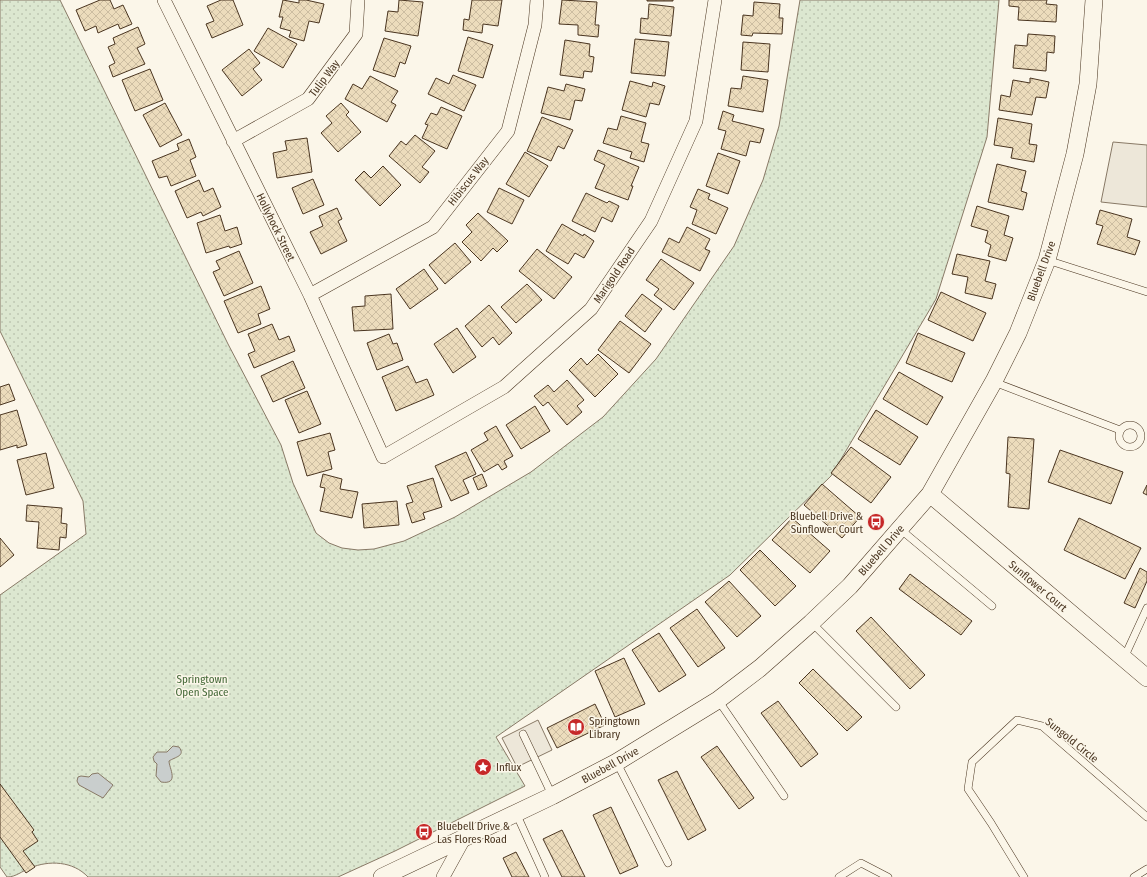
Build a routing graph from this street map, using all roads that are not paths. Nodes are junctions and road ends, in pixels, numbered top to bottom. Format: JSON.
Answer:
{"nodes":[{"id":1,"x":164,"y":0,"type":"edge"},
{"id":2,"x":358,"y":0,"type":"edge"},
{"id":3,"x":537,"y":0,"type":"edge"},
{"id":4,"x":715,"y":0,"type":"edge"},
{"id":5,"x":1094,"y":0,"type":"edge"},
{"id":6,"x":233,"y":141,"type":"junction"},
{"id":7,"x":1047,"y":260,"type":"junction"},
{"id":8,"x":1147,"y":292,"type":"edge"},
{"id":9,"x":310,"y":295,"type":"junction"},
{"id":10,"x":994,"y":382,"type":"junction"},
{"id":11,"x":1120,"y":430,"type":"dead end"},
{"id":12,"x":383,"y":457,"type":"joint"},
{"id":13,"x":930,"y":494,"type":"junction"},
{"id":14,"x":900,"y":529,"type":"junction"},
{"id":15,"x":992,"y":606,"type":"dead end"},
{"id":16,"x":1147,"y":608,"type":"edge"},
{"id":17,"x":811,"y":623,"type":"junction"},
{"id":18,"x":1124,"y":659,"type":"junction"},
{"id":19,"x":1147,"y":678,"type":"edge"},
{"id":20,"x":718,"y":700,"type":"junction"},
{"id":21,"x":896,"y":707,"type":"dead end"},
{"id":22,"x":523,"y":734,"type":"dead end"},
{"id":23,"x":617,"y":762,"type":"junction"},
{"id":24,"x":552,"y":796,"type":"junction"},
{"id":25,"x":784,"y":796,"type":"dead end"},
{"id":26,"x":516,"y":813,"type":"junction"},
{"id":27,"x":1147,"y":817,"type":"edge"},
{"id":28,"x":465,"y":837,"type":"junction"},
{"id":29,"x":668,"y":864,"type":"dead end"},
{"id":30,"x":1147,"y":869,"type":"edge"},
{"id":31,"x":391,"y":875,"type":"edge"},
{"id":32,"x":443,"y":877,"type":"edge"},
{"id":33,"x":545,"y":877,"type":"edge"},
{"id":34,"x":839,"y":877,"type":"edge"},
{"id":35,"x":888,"y":877,"type":"edge"},
{"id":36,"x":1024,"y":877,"type":"edge"},
{"id":37,"x":1134,"y":877,"type":"edge"}],
"edges":[{"from":1,"to":6,"type":"street","name":"Hollyhock Street"},
{"from":2,"to":6,"type":"street","name":"Tulip Way"},
{"from":3,"to":9,"type":"street","name":"Hibiscus Way"},
{"from":4,"to":12,"type":"street","name":"Marigold Road"},
{"from":5,"to":7,"type":"street","name":"Bluebell Drive"},
{"from":6,"to":9,"type":"street","name":"Hollyhock Street"},
{"from":7,"to":8,"type":"lane"},
{"from":7,"to":10,"type":"street","name":"Bluebell Drive"},
{"from":9,"to":12,"type":"street","name":"Hollyhock Street"},
{"from":10,"to":11,"type":"lane"},
{"from":10,"to":13,"type":"street","name":"Bluebell Drive"},
{"from":13,"to":14,"type":"street","name":"Bluebell Drive"},
{"from":13,"to":18,"type":"street","name":"Sunflower Court"},
{"from":14,"to":15,"type":"lane"},
{"from":14,"to":17,"type":"street","name":"Bluebell Drive"},
{"from":16,"to":18,"type":"lane"},
{"from":17,"to":20,"type":"street","name":"Bluebell Drive"},
{"from":17,"to":21,"type":"lane"},
{"from":18,"to":19,"type":"street","name":"Sunflower Court"},
{"from":20,"to":23,"type":"street","name":"Bluebell Drive"},
{"from":20,"to":25,"type":"lane"},
{"from":22,"to":24,"type":"lane"},
{"from":23,"to":24,"type":"street","name":"Bluebell Drive"},
{"from":23,"to":29,"type":"lane"},
{"from":24,"to":26,"type":"street","name":"Bluebell Drive"},
{"from":26,"to":28,"type":"street","name":"Bluebell Drive"},
{"from":26,"to":33,"type":"lane"},
{"from":27,"to":36,"type":"lane","name":"Sungold Circle"},
{"from":28,"to":31,"type":"street","name":"Bluebell Drive"},
{"from":28,"to":32,"type":"street"},
{"from":30,"to":37,"type":"lane"},
{"from":34,"to":35,"type":"lane"}]}
